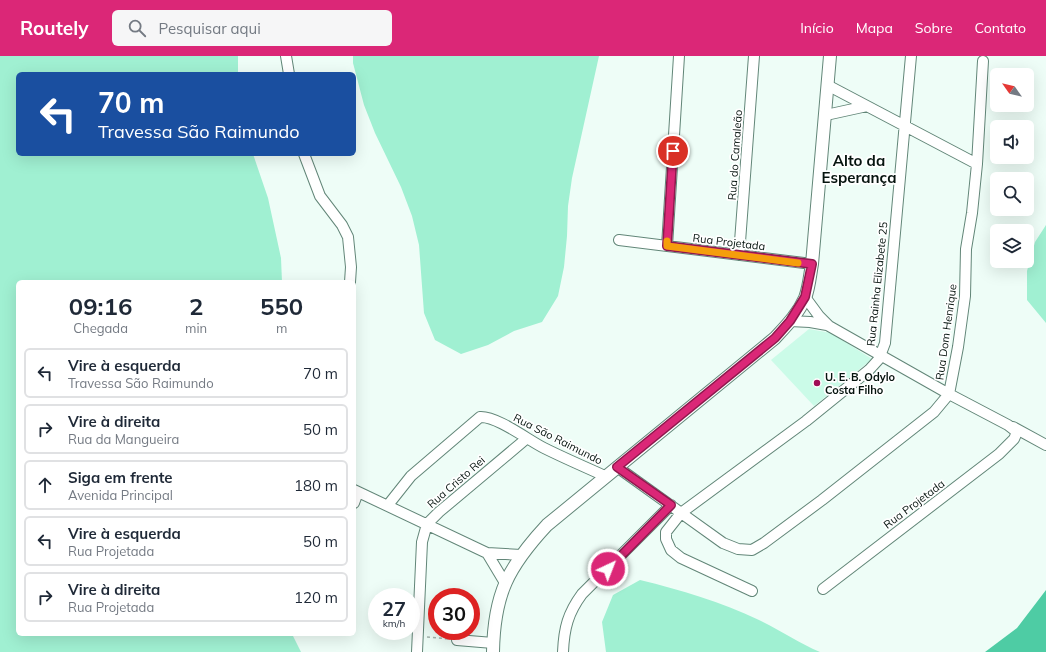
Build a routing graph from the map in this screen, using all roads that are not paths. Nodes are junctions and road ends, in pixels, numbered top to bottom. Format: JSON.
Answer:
{"nodes":[{"id":1,"x":286,"y":56,"type":"edge"},
{"id":2,"x":679,"y":56,"type":"edge"},
{"id":3,"x":754,"y":56,"type":"edge"},
{"id":4,"x":830,"y":56,"type":"edge"},
{"id":5,"x":911,"y":56,"type":"edge"},
{"id":6,"x":983,"y":60,"type":"dead end"},
{"id":7,"x":289,"y":72,"type":"edge"},
{"id":8,"x":828,"y":86,"type":"junction"},
{"id":9,"x":867,"y":106,"type":"junction"},
{"id":10,"x":826,"y":116,"type":"junction"},
{"id":11,"x":905,"y":125,"type":"junction"},
{"id":12,"x":305,"y":156,"type":"edge"},
{"id":13,"x":977,"y":164,"type":"junction"},
{"id":14,"x":619,"y":240,"type":"dead end"},
{"id":15,"x":667,"y":246,"type":"junction"},
{"id":16,"x":739,"y":255,"type":"junction"},
{"id":17,"x":812,"y":264,"type":"junction"},
{"id":18,"x":350,"y":280,"type":"edge"},
{"id":19,"x":805,"y":297,"type":"junction"},
{"id":20,"x":790,"y":321,"type":"junction"},
{"id":21,"x":829,"y":326,"type":"junction"},
{"id":22,"x":881,"y":355,"type":"junction"},
{"id":23,"x":950,"y":394,"type":"junction"},
{"id":24,"x":1015,"y":431,"type":"junction"},
{"id":25,"x":526,"y":438,"type":"junction"},
{"id":26,"x":1046,"y":445,"type":"edge"},
{"id":27,"x":617,"y":467,"type":"junction"},
{"id":28,"x":605,"y":476,"type":"junction"},
{"id":29,"x":356,"y":491,"type":"edge"},
{"id":30,"x":388,"y":505,"type":"junction"},
{"id":31,"x":671,"y":505,"type":"junction"},
{"id":32,"x":681,"y":513,"type":"junction"},
{"id":33,"x":427,"y":524,"type":"junction"},
{"id":34,"x":487,"y":553,"type":"junction"},
{"id":35,"x":521,"y":555,"type":"junction"},
{"id":36,"x":505,"y":583,"type":"junction"},
{"id":37,"x":823,"y":589,"type":"dead end"},
{"id":38,"x":752,"y":591,"type":"dead end"},
{"id":39,"x":457,"y":640,"type":"dead end"},
{"id":40,"x":493,"y":648,"type":"edge"},
{"id":41,"x":416,"y":652,"type":"edge"},
{"id":42,"x":563,"y":652,"type":"edge"}],
"edges":[{"from":1,"to":7,"type":"street"},
{"from":2,"to":15,"type":"street"},
{"from":3,"to":16,"type":"street","name":"Rua do Camaleão"},
{"from":4,"to":8,"type":"street"},
{"from":5,"to":11,"type":"street","name":"Rua Rainha Elizabete 25"},
{"from":6,"to":13,"type":"street","name":"Rua Dom Henrique"},
{"from":8,"to":9,"type":"street"},
{"from":8,"to":10,"type":"street"},
{"from":9,"to":10,"type":"street"},
{"from":9,"to":11,"type":"street"},
{"from":10,"to":17,"type":"street"},
{"from":11,"to":13,"type":"street"},
{"from":11,"to":22,"type":"street","name":"Rua Rainha Elizabete 25"},
{"from":12,"to":18,"type":"street"},
{"from":13,"to":23,"type":"street","name":"Rua Dom Henrique"},
{"from":14,"to":15,"type":"street","name":"Rua Projetada"},
{"from":15,"to":16,"type":"street","name":"Rua Projetada"},
{"from":16,"to":17,"type":"street","name":"Rua Projetada"},
{"from":17,"to":19,"type":"street"},
{"from":19,"to":20,"type":"street"},
{"from":19,"to":21,"type":"street"},
{"from":20,"to":21,"type":"street"},
{"from":20,"to":27,"type":"street"},
{"from":21,"to":22,"type":"street"},
{"from":22,"to":23,"type":"street"},
{"from":22,"to":32,"type":"street","name":"Rua Rainha Elizabete 25"},
{"from":23,"to":24,"type":"street"},
{"from":23,"to":32,"type":"street","name":"Rua Dom Henrique"},
{"from":24,"to":26,"type":"street"},
{"from":24,"to":37,"type":"street","name":"Rua Projetada"},
{"from":25,"to":28,"type":"street","name":"Rua São Raimundo"},
{"from":25,"to":30,"type":"street","name":"Rua São Raimundo"},
{"from":25,"to":33,"type":"street","name":"Rua Cristo Rei"},
{"from":27,"to":28,"type":"street"},
{"from":27,"to":31,"type":"street"},
{"from":28,"to":35,"type":"street"},
{"from":29,"to":30,"type":"street"},
{"from":30,"to":33,"type":"street"},
{"from":31,"to":32,"type":"street"},
{"from":31,"to":42,"type":"street"},
{"from":32,"to":38,"type":"street","name":"Rua Rainha Elizabete 25"},
{"from":33,"to":34,"type":"street"},
{"from":33,"to":41,"type":"street","name":"Rua Cristo Rei"},
{"from":34,"to":35,"type":"street"},
{"from":34,"to":36,"type":"street"},
{"from":35,"to":36,"type":"street"},
{"from":36,"to":40,"type":"street"},
{"from":39,"to":40,"type":"street"}]}
